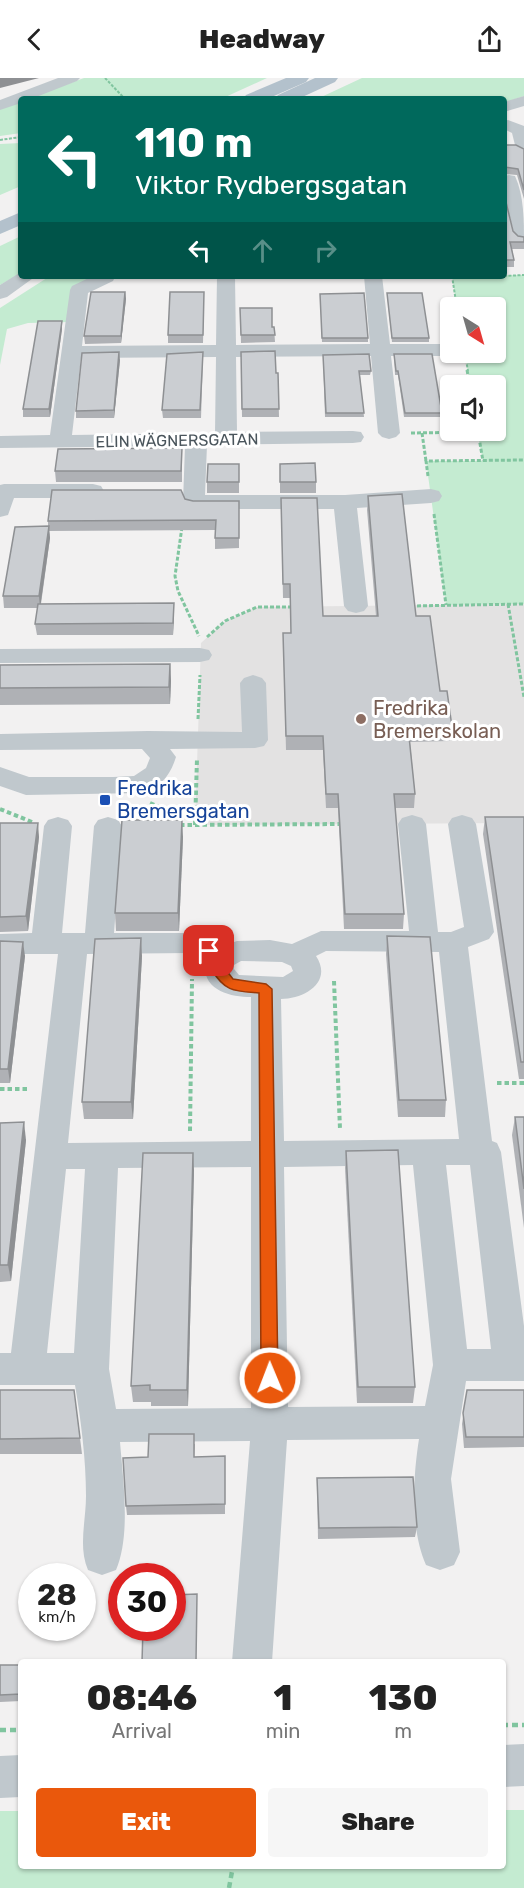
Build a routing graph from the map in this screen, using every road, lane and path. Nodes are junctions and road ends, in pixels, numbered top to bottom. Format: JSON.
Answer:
{"nodes":[{"id":1,"x":72,"y":78,"type":"edge"},
{"id":2,"x":105,"y":78,"type":"edge"},
{"id":3,"x":300,"y":78,"type":"edge"},
{"id":4,"x":329,"y":78,"type":"edge"},
{"id":5,"x":24,"y":96,"type":"edge"},
{"id":6,"x":122,"y":96,"type":"edge"},
{"id":7,"x":259,"y":96,"type":"edge"},
{"id":8,"x":290,"y":96,"type":"edge"},
{"id":9,"x":18,"y":98,"type":"edge"},
{"id":10,"x":524,"y":101,"type":"edge"},
{"id":11,"x":0,"y":105,"type":"edge"},
{"id":12,"x":507,"y":106,"type":"edge"},
{"id":13,"x":512,"y":123,"type":"edge"},
{"id":14,"x":18,"y":137,"type":"edge"},
{"id":15,"x":0,"y":140,"type":"edge"},
{"id":16,"x":524,"y":148,"type":"edge"},
{"id":17,"x":512,"y":180,"type":"edge"},
{"id":18,"x":18,"y":203,"type":"edge"},
{"id":19,"x":0,"y":211,"type":"edge"},
{"id":20,"x":18,"y":219,"type":"edge"},
{"id":21,"x":0,"y":228,"type":"edge"},
{"id":22,"x":524,"y":237,"type":"edge"},
{"id":23,"x":524,"y":275,"type":"edge"},
{"id":24,"x":507,"y":276,"type":"edge"},
{"id":25,"x":22,"y":279,"type":"edge"},
{"id":26,"x":102,"y":279,"type":"edge"},
{"id":27,"x":226,"y":279,"type":"edge"},
{"id":28,"x":373,"y":279,"type":"edge"},
{"id":29,"x":452,"y":279,"type":"edge"},
{"id":30,"x":0,"y":294,"type":"edge"},
{"id":31,"x":455,"y":297,"type":"edge"},
{"id":32,"x":440,"y":350,"type":"edge"},
{"id":33,"x":226,"y":351,"type":"junction"},
{"id":34,"x":381,"y":351,"type":"junction"},
{"id":35,"x":71,"y":352,"type":"junction"},
{"id":36,"x":440,"y":432,"type":"edge"},
{"id":37,"x":389,"y":433,"type":"joint"},
{"id":38,"x":422,"y":433,"type":"junction"},
{"id":39,"x":353,"y":437,"type":"dead end"},
{"id":40,"x":226,"y":439,"type":"junction"},
{"id":41,"x":196,"y":440,"type":"junction"},
{"id":42,"x":480,"y":441,"type":"edge"},
{"id":43,"x":0,"y":442,"type":"edge"},
{"id":44,"x":60,"y":442,"type":"junction"},
{"id":45,"x":426,"y":461,"type":"dead end"},
{"id":46,"x":483,"y":461,"type":"dead end"},
{"id":47,"x":111,"y":491,"type":"edge"},
{"id":48,"x":171,"y":491,"type":"edge"},
{"id":49,"x":1,"y":495,"type":"edge"},
{"id":50,"x":194,"y":496,"type":"junction"},
{"id":51,"x":431,"y":496,"type":"dead end"},
{"id":52,"x":345,"y":502,"type":"junction"},
{"id":53,"x":507,"y":604,"type":"junction"},
{"id":54,"x":524,"y":604,"type":"edge"},
{"id":55,"x":356,"y":606,"type":"joint"},
{"id":56,"x":301,"y":607,"type":"edge"},
{"id":57,"x":200,"y":655,"type":"joint"},
{"id":58,"x":0,"y":656,"type":"edge"},
{"id":59,"x":253,"y":683,"type":"dead end"},
{"id":60,"x":524,"y":697,"type":"edge"},
{"id":61,"x":148,"y":739,"type":"junction"},
{"id":62,"x":197,"y":741,"type":"junction"},
{"id":63,"x":0,"y":742,"type":"edge"},
{"id":64,"x":0,"y":776,"type":"edge"},
{"id":65,"x":142,"y":800,"type":"dead end"},
{"id":66,"x":0,"y":809,"type":"edge"},
{"id":67,"x":195,"y":813,"type":"junction"},
{"id":68,"x":344,"y":824,"type":"edge"},
{"id":69,"x":412,"y":824,"type":"dead end"},
{"id":70,"x":462,"y":824,"type":"dead end"},
{"id":71,"x":173,"y":825,"type":"edge"},
{"id":72,"x":195,"y":825,"type":"junction"},
{"id":73,"x":58,"y":826,"type":"joint"},
{"id":74,"x":108,"y":826,"type":"dead end"},
{"id":75,"x":332,"y":941,"type":"junction"},
{"id":76,"x":73,"y":942,"type":"junction"},
{"id":77,"x":439,"y":942,"type":"junction"},
{"id":78,"x":194,"y":943,"type":"junction"},
{"id":79,"x":0,"y":944,"type":"edge"},
{"id":80,"x":296,"y":954,"type":"junction"},
{"id":81,"x":220,"y":959,"type":"junction"},
{"id":82,"x":266,"y":989,"type":"junction"},
{"id":83,"x":428,"y":1153,"type":"junction"},
{"id":84,"x":477,"y":1153,"type":"junction"},
{"id":85,"x":267,"y":1154,"type":"junction"},
{"id":86,"x":342,"y":1154,"type":"junction"},
{"id":87,"x":189,"y":1155,"type":"junction"},
{"id":88,"x":51,"y":1156,"type":"junction"},
{"id":89,"x":102,"y":1156,"type":"junction"},
{"id":90,"x":451,"y":1365,"type":"junction"},
{"id":91,"x":517,"y":1365,"type":"edge"},
{"id":92,"x":13,"y":1369,"type":"edge"},
{"id":93,"x":91,"y":1369,"type":"junction"},
{"id":94,"x":440,"y":1422,"type":"junction"},
{"id":95,"x":270,"y":1423,"type":"junction"},
{"id":96,"x":100,"y":1426,"type":"junction"},
{"id":97,"x":440,"y":1552,"type":"dead end"},
{"id":98,"x":102,"y":1557,"type":"dead end"},
{"id":99,"x":252,"y":1659,"type":"edge"},
{"id":100,"x":506,"y":1725,"type":"edge"},
{"id":101,"x":524,"y":1725,"type":"edge"},
{"id":102,"x":0,"y":1730,"type":"edge"},
{"id":103,"x":18,"y":1730,"type":"edge"},
{"id":104,"x":524,"y":1765,"type":"edge"},
{"id":105,"x":506,"y":1766,"type":"edge"},
{"id":106,"x":18,"y":1776,"type":"edge"},
{"id":107,"x":0,"y":1777,"type":"edge"},
{"id":108,"x":233,"y":1869,"type":"edge"},
{"id":109,"x":229,"y":1888,"type":"edge"}],
"edges":[{"from":1,"to":5,"type":"street"},
{"from":2,"to":6,"type":"path"},
{"from":3,"to":7,"type":"main road"},
{"from":4,"to":8,"type":"main road"},
{"from":9,"to":11,"type":"street"},
{"from":10,"to":12,"type":"street"},
{"from":13,"to":16,"type":"street"},
{"from":14,"to":15,"type":"path"},
{"from":17,"to":22,"type":"street"},
{"from":18,"to":19,"type":"main road"},
{"from":20,"to":21,"type":"main road"},
{"from":23,"to":24,"type":"path"},
{"from":25,"to":30,"type":"street"},
{"from":26,"to":35,"type":"street"},
{"from":27,"to":33,"type":"street"},
{"from":28,"to":34,"type":"street"},
{"from":29,"to":31,"type":"path"},
{"from":32,"to":34,"type":"street"},
{"from":33,"to":34,"type":"street"},
{"from":33,"to":35,"type":"street"},
{"from":33,"to":40,"type":"street"},
{"from":34,"to":37,"type":"street"},
{"from":35,"to":44,"type":"street"},
{"from":36,"to":38,"type":"path"},
{"from":37,"to":38,"type":"path"},
{"from":38,"to":45,"type":"path"},
{"from":39,"to":40,"type":"street","name":"ELIN WÄGNERSGATAN"},
{"from":40,"to":41,"type":"street","name":"ELIN WÄGNERSGATAN"},
{"from":41,"to":44,"type":"street","name":"ELIN WÄGNERSGATAN"},
{"from":41,"to":50,"type":"street"},
{"from":42,"to":46,"type":"path"},
{"from":43,"to":44,"type":"street","name":"ELIN WÄGNERSGATAN"},
{"from":47,"to":49,"type":"street"},
{"from":48,"to":50,"type":"street"},
{"from":50,"to":52,"type":"street"},
{"from":50,"to":56,"type":"path"},
{"from":51,"to":52,"type":"street"},
{"from":52,"to":55,"type":"street"},
{"from":53,"to":54,"type":"path"},
{"from":53,"to":55,"type":"path"},
{"from":53,"to":60,"type":"path"},
{"from":57,"to":58,"type":"street"},
{"from":57,"to":62,"type":"path"},
{"from":59,"to":62,"type":"street"},
{"from":61,"to":62,"type":"street"},
{"from":61,"to":63,"type":"street"},
{"from":61,"to":64,"type":"street"},
{"from":62,"to":67,"type":"path"},
{"from":65,"to":67,"type":"path"},
{"from":66,"to":73,"type":"path"},
{"from":67,"to":72,"type":"path"},
{"from":68,"to":72,"type":"path"},
{"from":69,"to":77,"type":"street"},
{"from":70,"to":77,"type":"street"},
{"from":71,"to":72,"type":"path"},
{"from":73,"to":76,"type":"street"},
{"from":74,"to":76,"type":"street"},
{"from":75,"to":77,"type":"street"},
{"from":75,"to":80,"type":"street"},
{"from":75,"to":86,"type":"path"},
{"from":76,"to":78,"type":"street"},
{"from":76,"to":79,"type":"street"},
{"from":76,"to":88,"type":"street"},
{"from":77,"to":84,"type":"street"},
{"from":78,"to":81,"type":"street"},
{"from":78,"to":87,"type":"path"},
{"from":80,"to":81,"type":"street"},
{"from":80,"to":82,"type":"street"},
{"from":81,"to":82,"type":"street"},
{"from":82,"to":85,"type":"street"},
{"from":83,"to":84,"type":"street"},
{"from":83,"to":86,"type":"street"},
{"from":83,"to":90,"type":"street"},
{"from":84,"to":91,"type":"street"},
{"from":85,"to":86,"type":"street"},
{"from":85,"to":87,"type":"street"},
{"from":85,"to":95,"type":"street"},
{"from":87,"to":89,"type":"street"},
{"from":88,"to":89,"type":"street"},
{"from":88,"to":92,"type":"street"},
{"from":89,"to":93,"type":"street"},
{"from":90,"to":91,"type":"street"},
{"from":90,"to":94,"type":"street"},
{"from":92,"to":93,"type":"street"},
{"from":93,"to":96,"type":"street"},
{"from":94,"to":95,"type":"street"},
{"from":94,"to":97,"type":"street"},
{"from":95,"to":96,"type":"street"},
{"from":95,"to":99,"type":"street"},
{"from":96,"to":98,"type":"street"},
{"from":100,"to":101,"type":"path"},
{"from":102,"to":103,"type":"path"},
{"from":104,"to":105,"type":"street"},
{"from":106,"to":107,"type":"street"},
{"from":108,"to":109,"type":"path"}]}
